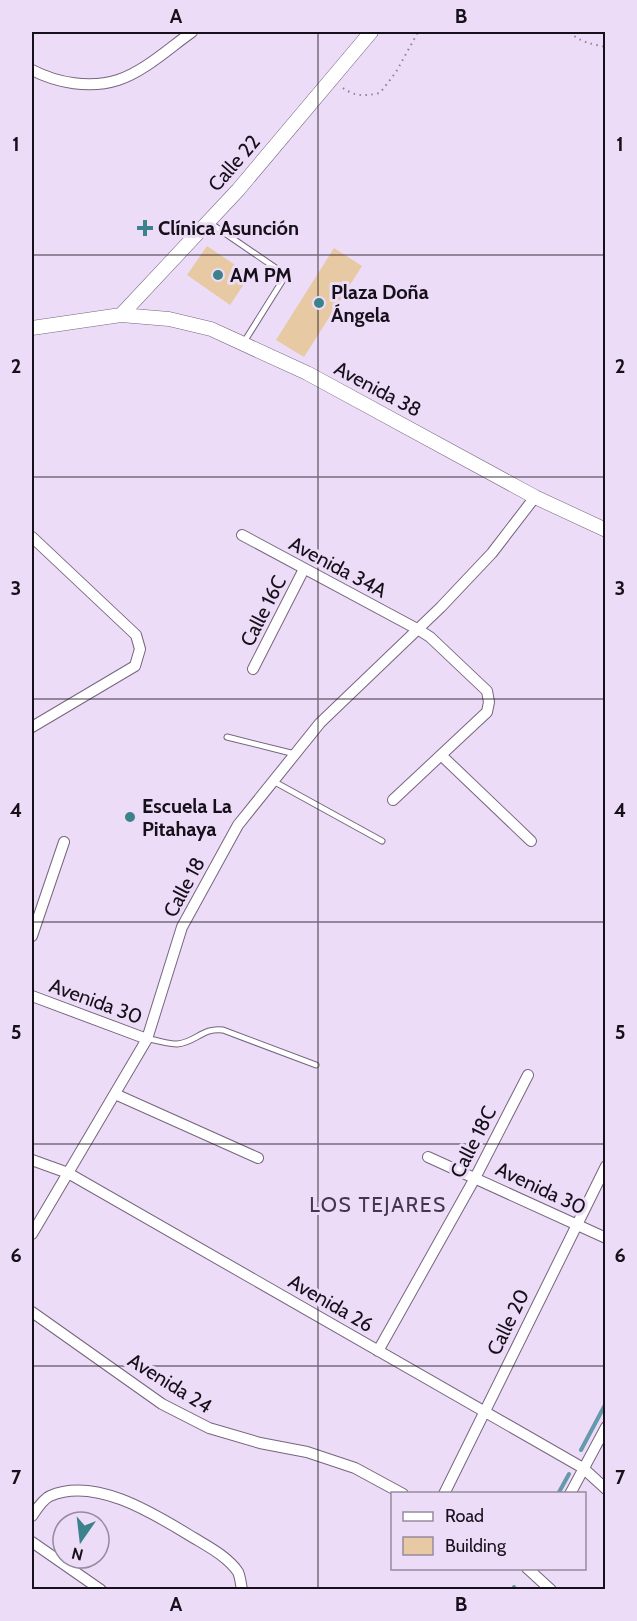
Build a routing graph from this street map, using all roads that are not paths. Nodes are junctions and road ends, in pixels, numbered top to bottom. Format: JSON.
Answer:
{"nodes":[{"id":1,"x":192,"y":32,"type":"edge"},
{"id":2,"x":370,"y":32,"type":"edge"},
{"id":3,"x":32,"y":70,"type":"edge"},
{"id":4,"x":209,"y":221,"type":"junction"},
{"id":5,"x":121,"y":315,"type":"junction"},
{"id":6,"x":32,"y":328,"type":"edge"},
{"id":7,"x":243,"y":344,"type":"junction"},
{"id":8,"x":536,"y":497,"type":"junction"},
{"id":9,"x":606,"y":530,"type":"edge"},
{"id":10,"x":242,"y":535,"type":"dead end"},
{"id":11,"x":32,"y":537,"type":"edge"},
{"id":12,"x":304,"y":570,"type":"junction"},
{"id":13,"x":419,"y":630,"type":"junction"},
{"id":14,"x":253,"y":669,"type":"dead end"},
{"id":15,"x":32,"y":727,"type":"edge"},
{"id":16,"x":227,"y":737,"type":"dead end"},
{"id":17,"x":295,"y":754,"type":"junction"},
{"id":18,"x":441,"y":755,"type":"junction"},
{"id":19,"x":273,"y":781,"type":"junction"},
{"id":20,"x":393,"y":800,"type":"dead end"},
{"id":21,"x":382,"y":841,"type":"dead end"},
{"id":22,"x":531,"y":841,"type":"dead end"},
{"id":23,"x":64,"y":842,"type":"dead end"},
{"id":24,"x":32,"y":936,"type":"edge"},
{"id":25,"x":32,"y":996,"type":"edge"},
{"id":26,"x":147,"y":1039,"type":"junction"},
{"id":27,"x":316,"y":1065,"type":"dead end"},
{"id":28,"x":528,"y":1075,"type":"dead end"},
{"id":29,"x":114,"y":1094,"type":"junction"},
{"id":30,"x":428,"y":1156,"type":"dead end"},
{"id":31,"x":258,"y":1158,"type":"dead end"},
{"id":32,"x":32,"y":1160,"type":"edge"},
{"id":33,"x":606,"y":1166,"type":"edge"},
{"id":34,"x":68,"y":1173,"type":"junction"},
{"id":35,"x":475,"y":1178,"type":"junction"},
{"id":36,"x":576,"y":1224,"type":"junction"},
{"id":37,"x":32,"y":1234,"type":"edge"},
{"id":38,"x":606,"y":1238,"type":"edge"},
{"id":39,"x":32,"y":1312,"type":"edge"},
{"id":40,"x":378,"y":1351,"type":"junction"},
{"id":41,"x":484,"y":1412,"type":"junction"},
{"id":42,"x":606,"y":1427,"type":"edge"},
{"id":43,"x":583,"y":1468,"type":"junction"},
{"id":44,"x":606,"y":1489,"type":"edge"},
{"id":45,"x":399,"y":1492,"type":"edge"},
{"id":46,"x":445,"y":1492,"type":"edge"},
{"id":47,"x":571,"y":1492,"type":"edge"},
{"id":48,"x":32,"y":1516,"type":"edge"},
{"id":49,"x":32,"y":1542,"type":"edge"},
{"id":50,"x":530,"y":1570,"type":"edge"},
{"id":51,"x":101,"y":1590,"type":"edge"},
{"id":52,"x":242,"y":1590,"type":"edge"},
{"id":53,"x":551,"y":1590,"type":"edge"}],
"edges":[{"from":1,"to":3,"type":"street"},
{"from":2,"to":4,"type":"street","name":"Calle 22"},
{"from":4,"to":5,"type":"street","name":"Calle 22"},
{"from":4,"to":7,"type":"lane"},
{"from":5,"to":6,"type":"street","name":"Avenida 38"},
{"from":5,"to":7,"type":"street","name":"Avenida 38"},
{"from":7,"to":8,"type":"street","name":"Avenida 38"},
{"from":8,"to":9,"type":"street","name":"Avenida 38"},
{"from":8,"to":13,"type":"street","name":"Calle 18"},
{"from":10,"to":12,"type":"street","name":"Avenida 34A"},
{"from":11,"to":15,"type":"street"},
{"from":12,"to":13,"type":"street","name":"Avenida 34A"},
{"from":12,"to":14,"type":"street","name":"Calle 16C"},
{"from":13,"to":17,"type":"street","name":"Calle 18"},
{"from":13,"to":18,"type":"street","name":"Avenida 34A"},
{"from":16,"to":17,"type":"lane"},
{"from":17,"to":19,"type":"street","name":"Calle 18"},
{"from":18,"to":20,"type":"street","name":"Avenida 34A"},
{"from":18,"to":22,"type":"street"},
{"from":19,"to":21,"type":"lane"},
{"from":19,"to":26,"type":"street","name":"Calle 18"},
{"from":23,"to":24,"type":"street"},
{"from":25,"to":26,"type":"street","name":"Avenida 30"},
{"from":26,"to":27,"type":"lane"},
{"from":26,"to":29,"type":"street","name":"Calle 18"},
{"from":28,"to":35,"type":"street","name":"Calle 18C"},
{"from":29,"to":31,"type":"street"},
{"from":29,"to":34,"type":"street","name":"Calle 18"},
{"from":30,"to":35,"type":"street","name":"Avenida 30"},
{"from":32,"to":34,"type":"street","name":"Avenida 26"},
{"from":33,"to":36,"type":"street","name":"Calle 20"},
{"from":34,"to":37,"type":"street","name":"Calle 18"},
{"from":34,"to":40,"type":"street","name":"Avenida 26"},
{"from":35,"to":36,"type":"street","name":"Avenida 30"},
{"from":35,"to":40,"type":"street","name":"Calle 18C"},
{"from":36,"to":38,"type":"street","name":"Avenida 30"},
{"from":36,"to":41,"type":"street","name":"Calle 20"},
{"from":39,"to":45,"type":"street","name":"Avenida 24"},
{"from":40,"to":41,"type":"street","name":"Avenida 26"},
{"from":41,"to":43,"type":"street","name":"Avenida 26"},
{"from":41,"to":46,"type":"street","name":"Calle 20"},
{"from":42,"to":43,"type":"street"},
{"from":43,"to":44,"type":"street","name":"Avenida 26"},
{"from":43,"to":47,"type":"street"},
{"from":48,"to":52,"type":"street"},
{"from":49,"to":51,"type":"street"},
{"from":50,"to":53,"type":"street"}]}
